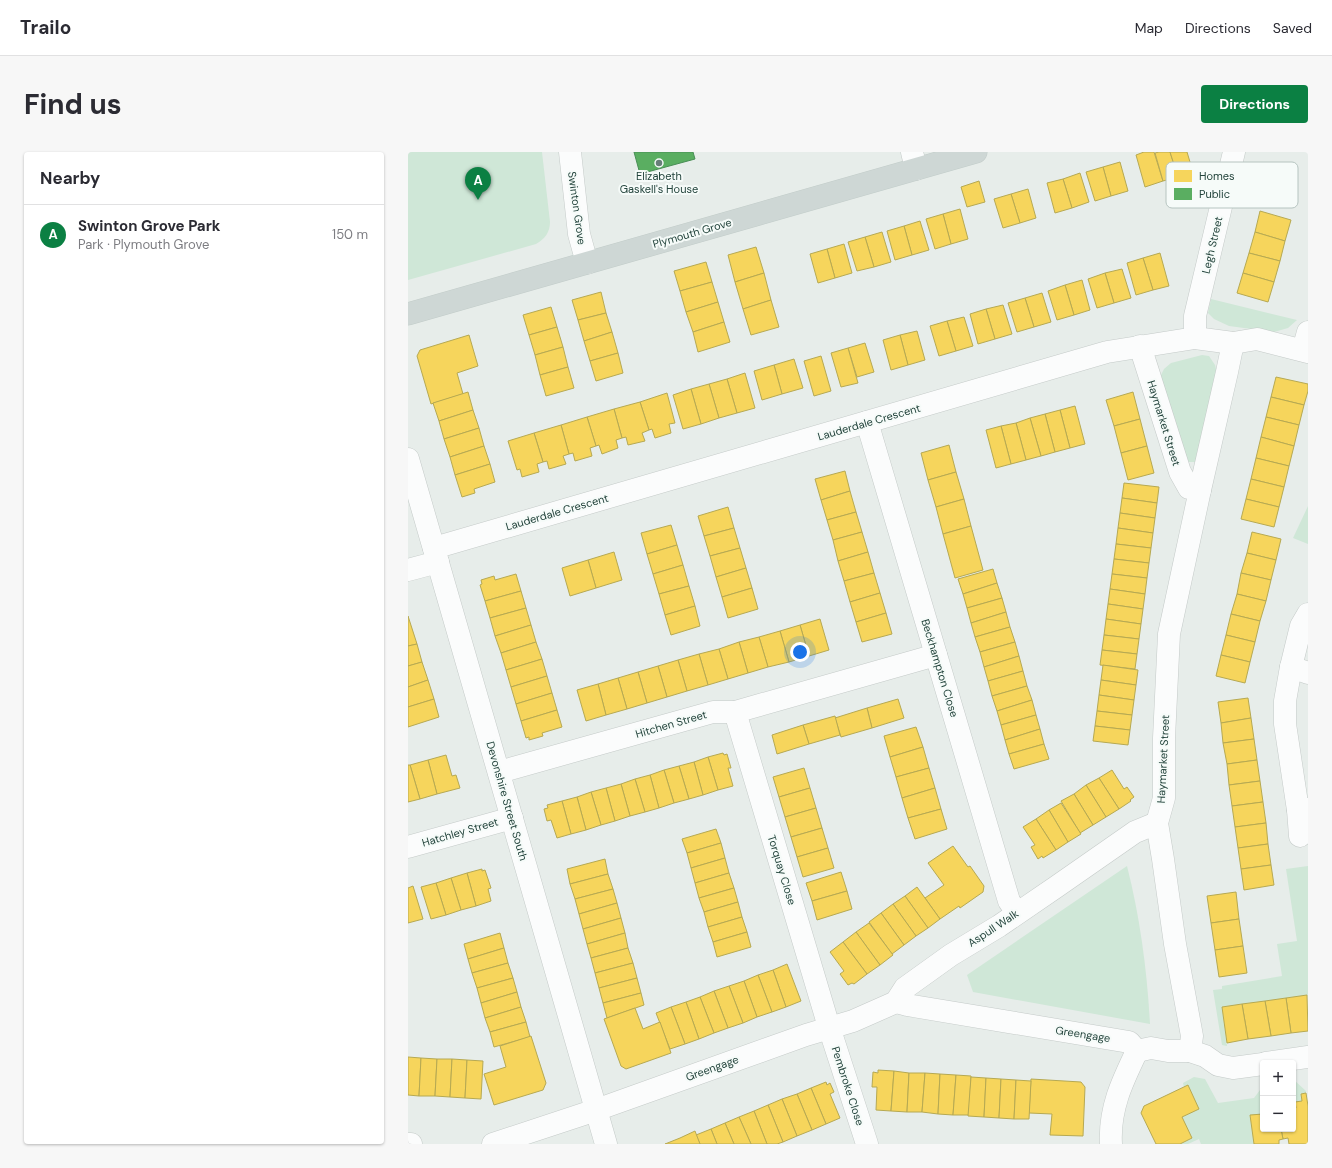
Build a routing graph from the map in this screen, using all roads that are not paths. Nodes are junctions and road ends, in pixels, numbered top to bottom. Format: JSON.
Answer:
{"nodes":[{"id":1,"x":570,"y":152,"type":"edge"},
{"id":2,"x":976,"y":152,"type":"edge"},
{"id":3,"x":1234,"y":152,"type":"edge"},
{"id":4,"x":914,"y":160,"type":"edge"},
{"id":5,"x":1232,"y":162,"type":"edge"},
{"id":6,"x":1221,"y":208,"type":"edge"},
{"id":7,"x":587,"y":263,"type":"junction"},
{"id":8,"x":408,"y":314,"type":"edge"},
{"id":9,"x":1195,"y":338,"type":"junction"},
{"id":10,"x":1232,"y":343,"type":"junction"},
{"id":11,"x":1306,"y":345,"type":"edge"},
{"id":12,"x":1140,"y":346,"type":"junction"},
{"id":13,"x":867,"y":422,"type":"junction"},
{"id":14,"x":408,"y":459,"type":"edge"},
{"id":15,"x":1200,"y":490,"type":"junction"},
{"id":16,"x":436,"y":555,"type":"junction"},
{"id":17,"x":408,"y":570,"type":"edge"},
{"id":18,"x":1308,"y":614,"type":"edge"},
{"id":19,"x":936,"y":655,"type":"junction"},
{"id":20,"x":1300,"y":670,"type":"edge"},
{"id":21,"x":735,"y":712,"type":"junction"},
{"id":22,"x":499,"y":772,"type":"junction"},
{"id":23,"x":1303,"y":810,"type":"edge"},
{"id":24,"x":512,"y":818,"type":"junction"},
{"id":25,"x":1157,"y":823,"type":"junction"},
{"id":26,"x":1300,"y":836,"type":"dead end"},
{"id":27,"x":408,"y":847,"type":"edge"},
{"id":28,"x":1017,"y":913,"type":"junction"},
{"id":29,"x":896,"y":1002,"type":"junction"},
{"id":30,"x":829,"y":1027,"type":"junction"},
{"id":31,"x":1137,"y":1051,"type":"junction"},
{"id":32,"x":1190,"y":1051,"type":"junction"},
{"id":33,"x":1308,"y":1057,"type":"edge"},
{"id":34,"x":1287,"y":1060,"type":"edge"},
{"id":35,"x":1260,"y":1064,"type":"edge"},
{"id":36,"x":596,"y":1110,"type":"junction"},
{"id":37,"x":493,"y":1144,"type":"edge"},
{"id":38,"x":606,"y":1144,"type":"edge"},
{"id":39,"x":867,"y":1144,"type":"edge"},
{"id":40,"x":1111,"y":1144,"type":"edge"}],
"edges":[{"from":1,"to":7,"type":"street","name":"Swinton Grove"},
{"from":2,"to":4,"type":"main road","name":"Plymouth Grove"},
{"from":3,"to":5,"type":"street","name":"Legh Street"},
{"from":4,"to":7,"type":"main road","name":"Plymouth Grove"},
{"from":6,"to":9,"type":"street","name":"Legh Street"},
{"from":7,"to":8,"type":"main road","name":"Plymouth Grove"},
{"from":9,"to":10,"type":"street","name":"Lauderdale Crescent"},
{"from":9,"to":12,"type":"street","name":"Lauderdale Crescent"},
{"from":10,"to":11,"type":"street","name":"Lauderdale Crescent"},
{"from":10,"to":15,"type":"street","name":"Haymarket Street"},
{"from":12,"to":13,"type":"street","name":"Lauderdale Crescent"},
{"from":12,"to":15,"type":"street","name":"Haymarket Street"},
{"from":13,"to":16,"type":"street","name":"Lauderdale Crescent"},
{"from":13,"to":19,"type":"street","name":"Beckhampton Close"},
{"from":14,"to":16,"type":"street","name":"Devonshire Street South"},
{"from":15,"to":25,"type":"street","name":"Haymarket Street"},
{"from":16,"to":17,"type":"street","name":"Lauderdale Crescent"},
{"from":16,"to":22,"type":"street","name":"Devonshire Street South"},
{"from":18,"to":20,"type":"street"},
{"from":19,"to":21,"type":"street","name":"Hitchen Street"},
{"from":19,"to":28,"type":"street","name":"Beckhampton Close"},
{"from":20,"to":23,"type":"street"},
{"from":21,"to":22,"type":"street","name":"Hitchen Street"},
{"from":21,"to":30,"type":"street","name":"Torquay Close"},
{"from":22,"to":24,"type":"street","name":"Devonshire Street South"},
{"from":23,"to":26,"type":"street"},
{"from":24,"to":27,"type":"street","name":"Hatchley Street"},
{"from":24,"to":36,"type":"street","name":"Devonshire Street South"},
{"from":25,"to":28,"type":"street","name":"Aspull Walk"},
{"from":25,"to":32,"type":"street","name":"Haymarket Street"},
{"from":28,"to":29,"type":"street","name":"Aspull Walk"},
{"from":29,"to":30,"type":"street","name":"Aspull Walk"},
{"from":29,"to":31,"type":"street","name":"Greengage"},
{"from":30,"to":36,"type":"street","name":"Greengage"},
{"from":30,"to":39,"type":"street","name":"Pembroke Close"},
{"from":31,"to":32,"type":"street"},
{"from":31,"to":40,"type":"street"},
{"from":32,"to":35,"type":"street"},
{"from":33,"to":34,"type":"street"},
{"from":36,"to":37,"type":"street","name":"Greengage"},
{"from":36,"to":38,"type":"street","name":"Devonshire Street South"}]}
